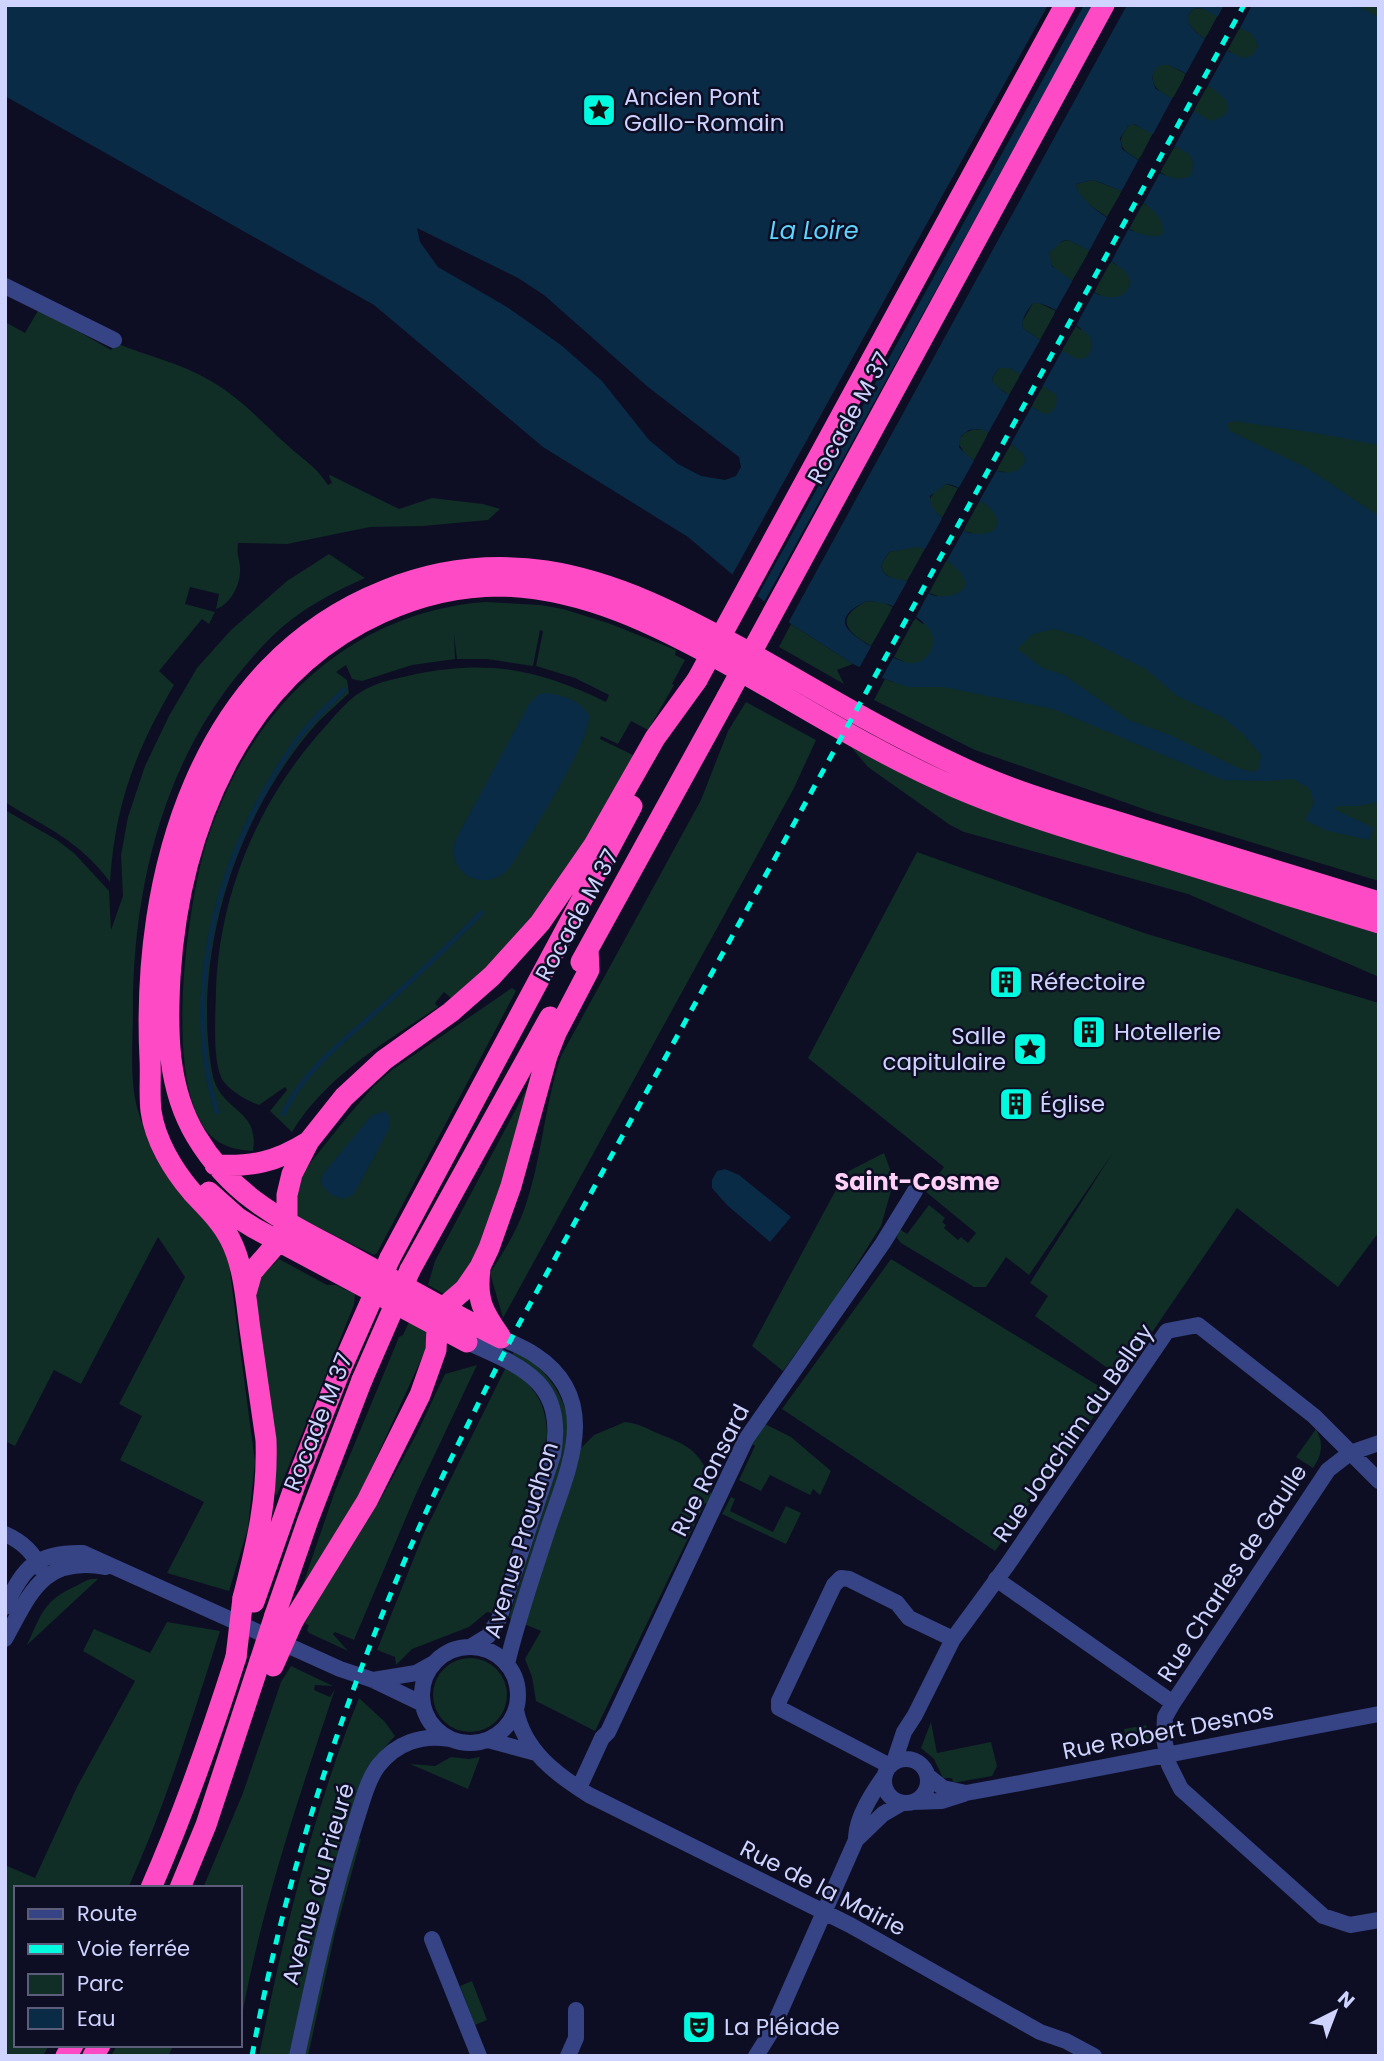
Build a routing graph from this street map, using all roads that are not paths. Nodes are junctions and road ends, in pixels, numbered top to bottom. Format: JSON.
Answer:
{"nodes":[{"id":1,"x":1065,"y":5,"type":"edge"},
{"id":2,"x":1104,"y":5,"type":"edge"},
{"id":3,"x":5,"y":286,"type":"edge"},
{"id":4,"x":114,"y":340,"type":"dead end"},
{"id":5,"x":697,"y":680,"type":"junction"},
{"id":6,"x":1379,"y":902,"type":"edge"},
{"id":7,"x":1379,"y":923,"type":"edge"},
{"id":8,"x":588,"y":949,"type":"junction"},
{"id":9,"x":151,"y":1076,"type":"junction"},
{"id":10,"x":309,"y":1141,"type":"junction"},
{"id":11,"x":215,"y":1165,"type":"junction"},
{"id":12,"x":915,"y":1191,"type":"dead end"},
{"id":13,"x":286,"y":1222,"type":"junction"},
{"id":14,"x":278,"y":1242,"type":"junction"},
{"id":15,"x":480,"y":1267,"type":"junction"},
{"id":16,"x":246,"y":1297,"type":"junction"},
{"id":17,"x":440,"y":1317,"type":"junction"},
{"id":18,"x":501,"y":1338,"type":"junction"},
{"id":19,"x":467,"y":1342,"type":"junction"},
{"id":20,"x":420,"y":1395,"type":"junction"},
{"id":21,"x":1379,"y":1443,"type":"edge"},
{"id":22,"x":1350,"y":1453,"type":"junction"},
{"id":23,"x":1379,"y":1481,"type":"edge"},
{"id":24,"x":5,"y":1534,"type":"edge"},
{"id":25,"x":37,"y":1560,"type":"junction"},
{"id":26,"x":118,"y":1570,"type":"junction"},
{"id":27,"x":44,"y":1578,"type":"junction"},
{"id":28,"x":996,"y":1579,"type":"junction"},
{"id":29,"x":248,"y":1601,"type":"junction"},
{"id":30,"x":5,"y":1607,"type":"edge"},
{"id":31,"x":284,"y":1618,"type":"junction"},
{"id":32,"x":5,"y":1639,"type":"edge"},
{"id":33,"x":953,"y":1639,"type":"junction"},
{"id":34,"x":470,"y":1647,"type":"junction"},
{"id":35,"x":435,"y":1663,"type":"junction"},
{"id":36,"x":507,"y":1664,"type":"junction"},
{"id":37,"x":373,"y":1680,"type":"junction"},
{"id":38,"x":1173,"y":1703,"type":"junction"},
{"id":39,"x":423,"y":1707,"type":"junction"},
{"id":40,"x":516,"y":1710,"type":"junction"},
{"id":41,"x":1379,"y":1714,"type":"edge"},
{"id":42,"x":915,"y":1715,"type":"junction"},
{"id":43,"x":449,"y":1739,"type":"junction"},
{"id":44,"x":488,"y":1740,"type":"junction"},
{"id":45,"x":410,"y":1741,"type":"junction"},
{"id":46,"x":536,"y":1754,"type":"junction"},
{"id":47,"x":1168,"y":1756,"type":"junction"},
{"id":48,"x":917,"y":1761,"type":"junction"},
{"id":49,"x":890,"y":1768,"type":"junction"},
{"id":50,"x":928,"y":1776,"type":"junction"},
{"id":51,"x":579,"y":1788,"type":"junction"},
{"id":52,"x":967,"y":1793,"type":"junction"},
{"id":53,"x":907,"y":1802,"type":"junction"},
{"id":54,"x":856,"y":1840,"type":"junction"},
{"id":55,"x":153,"y":1886,"type":"edge"},
{"id":56,"x":181,"y":1886,"type":"edge"},
{"id":57,"x":824,"y":1912,"type":"junction"},
{"id":58,"x":1379,"y":1920,"type":"edge"},
{"id":59,"x":432,"y":1939,"type":"dead end"},
{"id":60,"x":576,"y":2010,"type":"dead end"},
{"id":61,"x":1063,"y":2048,"type":"edge"},
{"id":62,"x":297,"y":2056,"type":"edge"},
{"id":63,"x":480,"y":2056,"type":"edge"},
{"id":64,"x":568,"y":2056,"type":"edge"},
{"id":65,"x":756,"y":2056,"type":"edge"},
{"id":66,"x":1094,"y":2056,"type":"edge"}],
"edges":[{"from":1,"to":5,"type":"highway","name":"Rocade M 37","bridge":true},
{"from":2,"to":8,"type":"highway","name":"Rocade M 37","bridge":true},
{"from":3,"to":4,"type":"street"},
{"from":5,"to":10,"type":"highway"},
{"from":5,"to":29,"type":"highway","name":"Rocade M 37","bridge":true},
{"from":6,"to":9,"type":"highway"},
{"from":7,"to":11,"type":"highway"},
{"from":8,"to":15,"type":"highway"},
{"from":8,"to":31,"type":"highway","name":"Rocade M 37","bridge":true},
{"from":9,"to":14,"type":"highway"},
{"from":9,"to":16,"type":"highway"},
{"from":10,"to":11,"type":"highway"},
{"from":10,"to":13,"type":"highway"},
{"from":11,"to":13,"type":"highway"},
{"from":12,"to":51,"type":"street","name":"Rue Ronsard"},
{"from":13,"to":14,"type":"highway"},
{"from":13,"to":17,"type":"highway"},
{"from":14,"to":16,"type":"highway"},
{"from":14,"to":17,"type":"highway"},
{"from":15,"to":17,"type":"highway"},
{"from":15,"to":18,"type":"highway"},
{"from":16,"to":29,"type":"highway"},
{"from":17,"to":18,"type":"highway"},
{"from":17,"to":19,"type":"highway"},
{"from":17,"to":20,"type":"highway"},
{"from":18,"to":36,"type":"street","name":"Avenue Proudhon"},
{"from":19,"to":20,"type":"highway"},
{"from":19,"to":34,"type":"street","name":"Avenue Proudhon"},
{"from":20,"to":31,"type":"highway"},
{"from":21,"to":22,"type":"street","name":"Rue Charles de Gaulle"},
{"from":22,"to":23,"type":"street","name":"Rue Joachim du Bellay"},
{"from":22,"to":28,"type":"street","name":"Rue Joachim du Bellay"},
{"from":22,"to":38,"type":"street","name":"Rue Charles de Gaulle"},
{"from":24,"to":25,"type":"street"},
{"from":25,"to":26,"type":"street"},
{"from":25,"to":27,"type":"street"},
{"from":25,"to":30,"type":"street"},
{"from":26,"to":27,"type":"street"},
{"from":26,"to":37,"type":"street"},
{"from":27,"to":32,"type":"street"},
{"from":28,"to":33,"type":"street","name":"Rue Joachim du Bellay"},
{"from":28,"to":38,"type":"street"},
{"from":29,"to":55,"type":"highway","name":"Rocade M 37","bridge":true},
{"from":31,"to":56,"type":"highway","name":"Rocade M 37","bridge":true},
{"from":33,"to":42,"type":"street","name":"Rue Joachim du Bellay"},
{"from":33,"to":49,"type":"street"},
{"from":34,"to":35,"type":"street"},
{"from":34,"to":36,"type":"street"},
{"from":35,"to":37,"type":"street"},
{"from":35,"to":39,"type":"street"},
{"from":36,"to":40,"type":"street"},
{"from":37,"to":39,"type":"street"},
{"from":38,"to":47,"type":"street","name":"Rue Charles de Gaulle"},
{"from":39,"to":43,"type":"street"},
{"from":39,"to":45,"type":"street","name":"Avenue du Prieuré"},
{"from":40,"to":44,"type":"street"},
{"from":40,"to":46,"type":"street","name":"Rue de la Mairie"},
{"from":41,"to":47,"type":"street","name":"Rue Robert Desnos"},
{"from":42,"to":48,"type":"street","name":"Rue Joachim du Bellay"},
{"from":42,"to":49,"type":"street","name":"Rue Joachim du Bellay"},
{"from":43,"to":44,"type":"street"},
{"from":43,"to":45,"type":"street"},
{"from":44,"to":46,"type":"street","name":"Rue de la Mairie"},
{"from":45,"to":62,"type":"street","name":"Avenue du Prieuré"},
{"from":46,"to":51,"type":"street","name":"Rue de la Mairie"},
{"from":47,"to":52,"type":"street","name":"Rue Robert Desnos"},
{"from":47,"to":58,"type":"street","name":"Rue Charles de Gaulle"},
{"from":48,"to":49,"type":"street"},
{"from":48,"to":50,"type":"street"},
{"from":49,"to":53,"type":"street"},
{"from":49,"to":54,"type":"street","name":"Rue Joachim du Bellay"},
{"from":50,"to":52,"type":"street"},
{"from":50,"to":53,"type":"street"},
{"from":51,"to":57,"type":"street","name":"Rue de la Mairie"},
{"from":52,"to":53,"type":"street","name":"Rue Robert Desnos"},
{"from":53,"to":54,"type":"street","name":"Rue Joachim du Bellay"},
{"from":54,"to":57,"type":"street","name":"Rue Joachim du Bellay"},
{"from":57,"to":61,"type":"street","name":"Rue de la Mairie"},
{"from":57,"to":65,"type":"street","name":"Rue Joachim du Bellay"},
{"from":59,"to":63,"type":"street"},
{"from":60,"to":64,"type":"street"},
{"from":61,"to":66,"type":"street","name":"Rue de la Mairie"}]}
